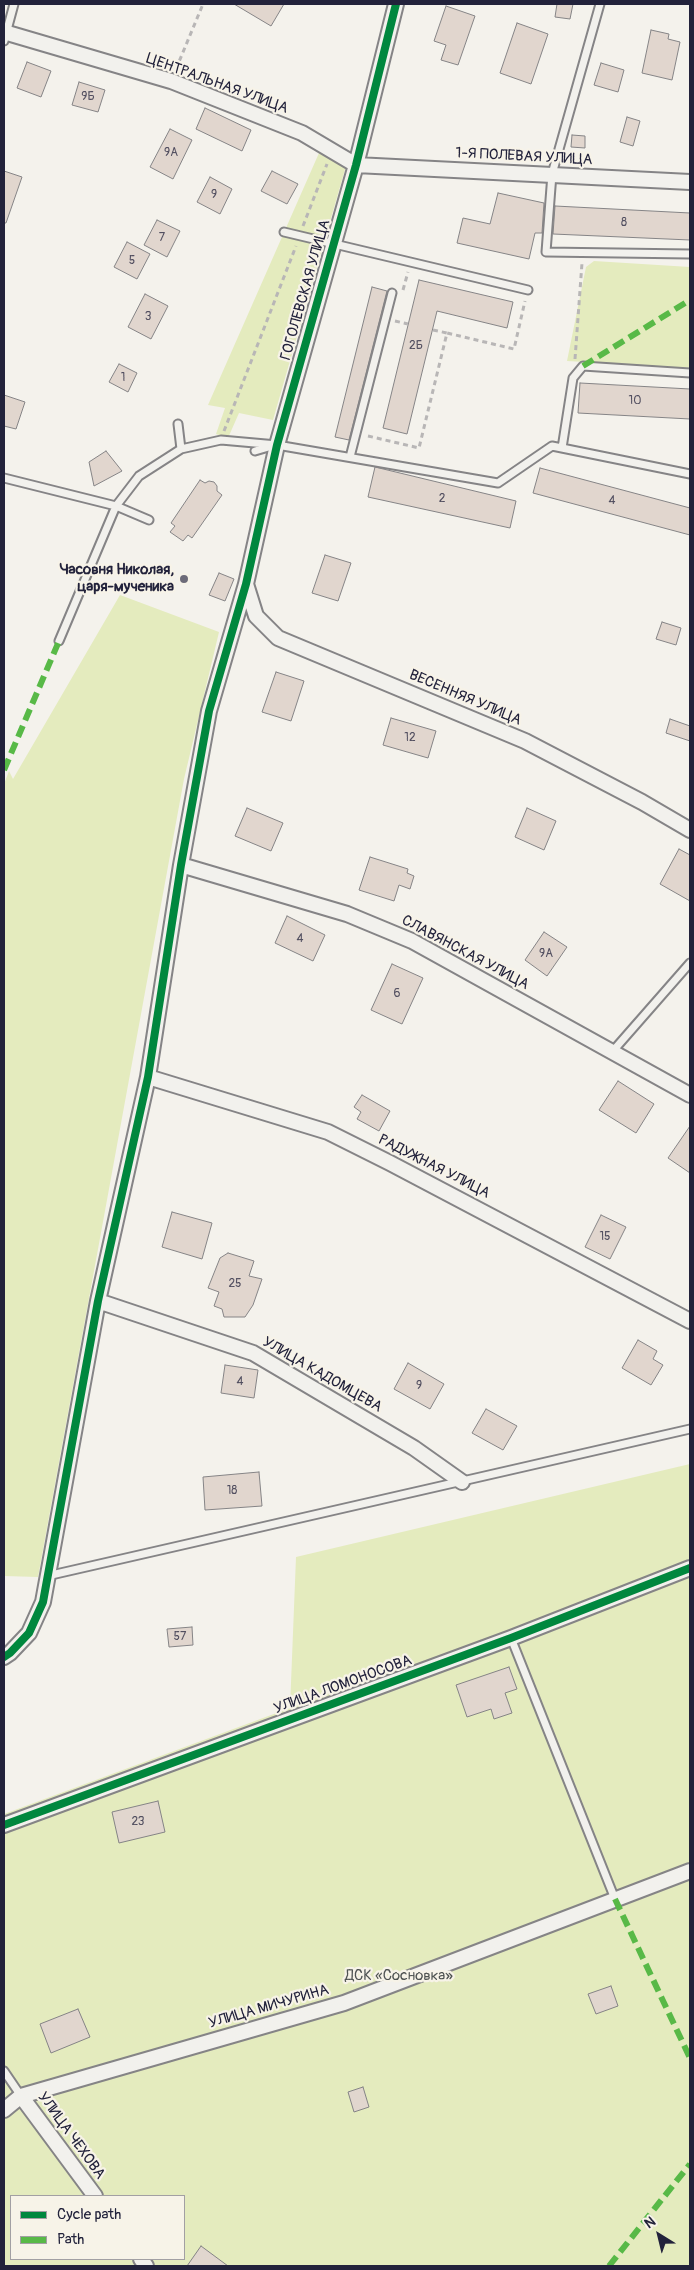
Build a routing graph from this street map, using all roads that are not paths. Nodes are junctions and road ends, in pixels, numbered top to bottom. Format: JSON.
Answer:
{"nodes":[{"id":1,"x":14,"y":4,"type":"edge"},
{"id":2,"x":396,"y":4,"type":"edge"},
{"id":3,"x":600,"y":4,"type":"edge"},
{"id":4,"x":5,"y":36,"type":"edge"},
{"id":5,"x":356,"y":165,"type":"junction"},
{"id":6,"x":552,"y":174,"type":"junction"},
{"id":7,"x":690,"y":182,"type":"edge"},
{"id":8,"x":284,"y":232,"type":"dead end"},
{"id":9,"x":334,"y":243,"type":"junction"},
{"id":10,"x":690,"y":254,"type":"edge"},
{"id":11,"x":528,"y":290,"type":"road end"},
{"id":12,"x":392,"y":293,"type":"dead end"},
{"id":13,"x":690,"y":373,"type":"edge"},
{"id":14,"x":178,"y":424,"type":"dead end"},
{"id":15,"x":277,"y":445,"type":"junction"},
{"id":16,"x":562,"y":448,"type":"junction"},
{"id":17,"x":181,"y":449,"type":"junction"},
{"id":18,"x":255,"y":452,"type":"dead end"},
{"id":19,"x":350,"y":458,"type":"junction"},
{"id":20,"x":690,"y":474,"type":"edge"},
{"id":21,"x":4,"y":478,"type":"edge"},
{"id":22,"x":116,"y":506,"type":"junction"},
{"id":23,"x":149,"y":520,"type":"dead end"},
{"id":24,"x":246,"y":584,"type":"junction"},
{"id":25,"x":59,"y":641,"type":"dead end"},
{"id":26,"x":690,"y":830,"type":"edge"},
{"id":27,"x":181,"y":865,"type":"junction"},
{"id":28,"x":690,"y":963,"type":"edge"},
{"id":29,"x":612,"y":1052,"type":"junction"},
{"id":30,"x":148,"y":1077,"type":"junction"},
{"id":31,"x":690,"y":1095,"type":"edge"},
{"id":32,"x":98,"y":1301,"type":"junction"},
{"id":33,"x":690,"y":1320,"type":"edge"},
{"id":34,"x":690,"y":1429,"type":"edge"},
{"id":35,"x":462,"y":1482,"type":"junction"},
{"id":36,"x":690,"y":1568,"type":"edge"},
{"id":37,"x":46,"y":1576,"type":"junction"},
{"id":38,"x":511,"y":1638,"type":"junction"},
{"id":39,"x":4,"y":1657,"type":"edge"},
{"id":40,"x":4,"y":1825,"type":"edge"},
{"id":41,"x":690,"y":1872,"type":"edge"},
{"id":42,"x":615,"y":1899,"type":"junction"},
{"id":43,"x":4,"y":2071,"type":"edge"},
{"id":44,"x":21,"y":2096,"type":"junction"},
{"id":45,"x":4,"y":2110,"type":"edge"},
{"id":46,"x":94,"y":2195,"type":"edge"}],
"edges":[{"from":1,"to":4,"type":"lane"},
{"from":2,"to":5,"type":"street","name":"ГОГОЛЕВСКАЯ УЛИЦА"},
{"from":3,"to":6,"type":"lane"},
{"from":4,"to":5,"type":"street","name":"ЦЕНТРАЛЬНАЯ УЛИЦА"},
{"from":5,"to":6,"type":"street","name":"1-Я ПОЛЕВАЯ УЛИЦА"},
{"from":5,"to":9,"type":"street","name":"ГОГОЛЕВСКАЯ УЛИЦА"},
{"from":6,"to":7,"type":"street","name":"1-Я ПОЛЕВАЯ УЛИЦА"},
{"from":6,"to":10,"type":"lane"},
{"from":8,"to":9,"type":"lane"},
{"from":9,"to":11,"type":"lane"},
{"from":9,"to":15,"type":"street","name":"ГОГОЛЕВСКАЯ УЛИЦА"},
{"from":12,"to":19,"type":"lane"},
{"from":13,"to":16,"type":"lane"},
{"from":14,"to":17,"type":"lane"},
{"from":15,"to":17,"type":"lane"},
{"from":15,"to":18,"type":"lane"},
{"from":15,"to":19,"type":"lane"},
{"from":15,"to":24,"type":"street","name":"ГОГОЛЕВСКАЯ УЛИЦА"},
{"from":16,"to":19,"type":"lane"},
{"from":16,"to":20,"type":"lane"},
{"from":17,"to":22,"type":"lane"},
{"from":21,"to":22,"type":"lane"},
{"from":22,"to":23,"type":"lane"},
{"from":22,"to":25,"type":"lane"},
{"from":24,"to":26,"type":"street","name":"ВЕСЕННЯЯ УЛИЦА"},
{"from":24,"to":27,"type":"street","name":"ГОГОЛЕВСКАЯ УЛИЦА"},
{"from":27,"to":29,"type":"street","name":"СЛАВЯНСКАЯ УЛИЦА"},
{"from":27,"to":30,"type":"street","name":"ГОГОЛЕВСКАЯ УЛИЦА"},
{"from":28,"to":29,"type":"lane"},
{"from":29,"to":31,"type":"street","name":"СЛАВЯНСКАЯ УЛИЦА"},
{"from":30,"to":32,"type":"street","name":"ГОГОЛЕВСКАЯ УЛИЦА"},
{"from":30,"to":33,"type":"street","name":"РАДУЖНАЯ УЛИЦА"},
{"from":32,"to":35,"type":"street","name":"УЛИЦА КАДОМЦЕВА"},
{"from":32,"to":37,"type":"street","name":"ГОГОЛЕВСКАЯ УЛИЦА"},
{"from":34,"to":35,"type":"lane"},
{"from":35,"to":37,"type":"lane"},
{"from":36,"to":38,"type":"street","name":"УЛИЦА ЛОМОНОСОВА"},
{"from":37,"to":39,"type":"street","name":"ГОГОЛЕВСКАЯ УЛИЦА"},
{"from":38,"to":40,"type":"street","name":"УЛИЦА ЛОМОНОСОВА"},
{"from":38,"to":42,"type":"lane"},
{"from":41,"to":42,"type":"street","name":"УЛИЦА МИЧУРИНА"},
{"from":42,"to":44,"type":"street","name":"УЛИЦА МИЧУРИНА"},
{"from":43,"to":44,"type":"lane"},
{"from":44,"to":45,"type":"street"},
{"from":44,"to":46,"type":"street","name":"УЛИЦА ЧЕХОВА"}]}
